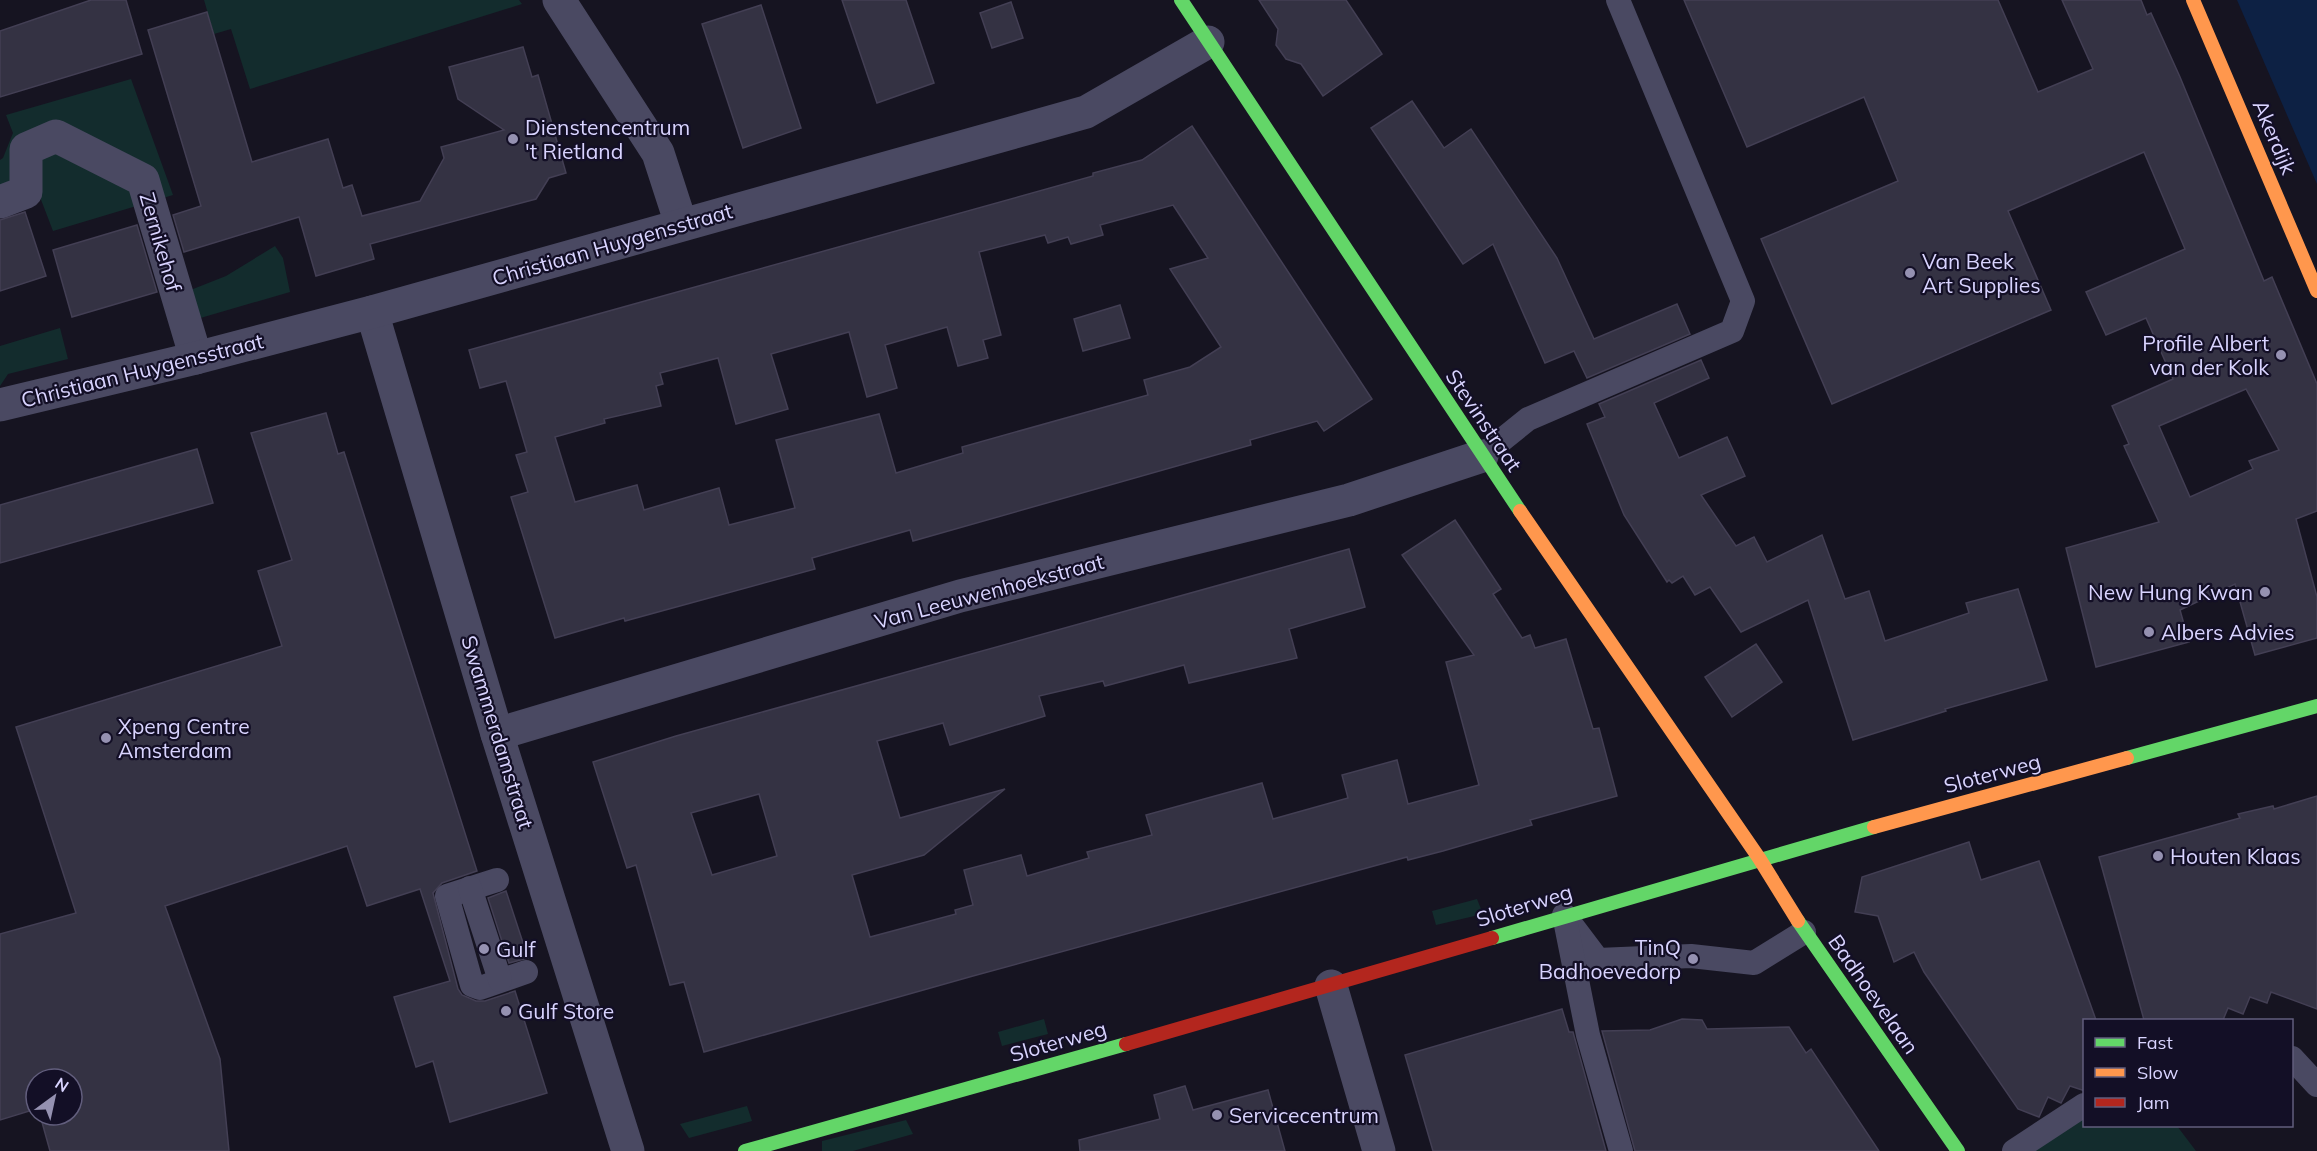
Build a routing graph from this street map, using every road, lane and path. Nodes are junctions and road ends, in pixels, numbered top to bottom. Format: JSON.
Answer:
{"nodes":[{"id":1,"x":560,"y":0,"type":"edge"},
{"id":2,"x":1181,"y":0,"type":"edge"},
{"id":3,"x":1618,"y":0,"type":"edge"},
{"id":4,"x":2193,"y":0,"type":"edge"},
{"id":5,"x":1208,"y":42,"type":"junction"},
{"id":6,"x":0,"y":202,"type":"edge"},
{"id":7,"x":681,"y":225,"type":"junction"},
{"id":8,"x":2317,"y":291,"type":"edge"},
{"id":9,"x":372,"y":312,"type":"junction"},
{"id":10,"x":196,"y":358,"type":"junction"},
{"id":11,"x":0,"y":405,"type":"edge"},
{"id":12,"x":1482,"y":456,"type":"junction"},
{"id":13,"x":2317,"y":706,"type":"edge"},
{"id":14,"x":497,"y":734,"type":"junction"},
{"id":15,"x":1759,"y":858,"type":"junction"},
{"id":16,"x":496,"y":880,"type":"dead end"},
{"id":17,"x":1564,"y":915,"type":"junction"},
{"id":18,"x":1804,"y":932,"type":"junction"},
{"id":19,"x":526,"y":972,"type":"dead end"},
{"id":20,"x":1331,"y":986,"type":"junction"},
{"id":21,"x":2293,"y":1059,"type":"edge"},
{"id":22,"x":2317,"y":1086,"type":"edge"},
{"id":23,"x":2083,"y":1105,"type":"edge"},
{"id":24,"x":761,"y":1149,"type":"edge"},
{"id":25,"x":628,"y":1151,"type":"edge"},
{"id":26,"x":1379,"y":1151,"type":"edge"},
{"id":27,"x":1621,"y":1151,"type":"edge"},
{"id":28,"x":1958,"y":1151,"type":"edge"},
{"id":29,"x":2014,"y":1151,"type":"edge"}],
"edges":[{"from":1,"to":7,"type":"street"},
{"from":2,"to":5,"type":"street","name":"Stevinstraat"},
{"from":3,"to":12,"type":"lane"},
{"from":4,"to":8,"type":"street","name":"Akerdijk"},
{"from":5,"to":7,"type":"street","name":"Christiaan Huygensstraat"},
{"from":5,"to":12,"type":"street","name":"Stevinstraat"},
{"from":6,"to":10,"type":"street","name":"Zernikehof"},
{"from":7,"to":9,"type":"street","name":"Christiaan Huygensstraat"},
{"from":9,"to":10,"type":"street","name":"Christiaan Huygensstraat"},
{"from":9,"to":14,"type":"street","name":"Swammerdamstraat"},
{"from":10,"to":11,"type":"street","name":"Christiaan Huygensstraat"},
{"from":12,"to":14,"type":"street","name":"Van Leeuwenhoekstraat"},
{"from":12,"to":15,"type":"street","name":"Stevinstraat"},
{"from":13,"to":15,"type":"street","name":"Sloterweg"},
{"from":14,"to":25,"type":"street","name":"Swammerdamstraat"},
{"from":15,"to":17,"type":"street","name":"Sloterweg"},
{"from":15,"to":18,"type":"street","name":"Badhoevelaan"},
{"from":16,"to":19,"type":"lane"},
{"from":17,"to":18,"type":"lane"},
{"from":17,"to":20,"type":"street","name":"Sloterweg"},
{"from":17,"to":27,"type":"lane"},
{"from":18,"to":28,"type":"street","name":"Badhoevelaan"},
{"from":20,"to":24,"type":"street","name":"Sloterweg"},
{"from":20,"to":26,"type":"street"},
{"from":21,"to":22,"type":"lane"},
{"from":23,"to":29,"type":"lane"}]}
